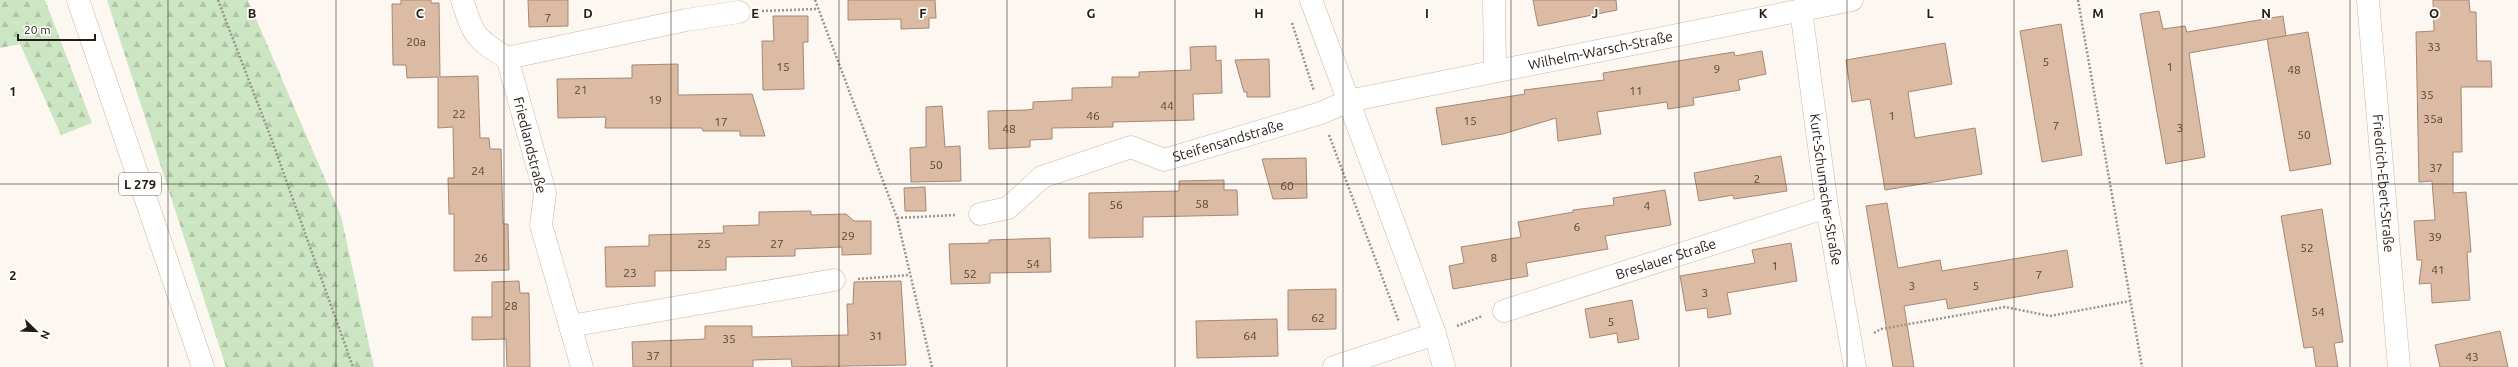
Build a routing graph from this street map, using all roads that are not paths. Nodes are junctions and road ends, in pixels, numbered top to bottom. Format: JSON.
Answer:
{"nodes":[{"id":1,"x":78,"y":0,"type":"edge"},
{"id":2,"x":462,"y":0,"type":"edge"},
{"id":3,"x":1311,"y":0,"type":"edge"},
{"id":4,"x":1494,"y":0,"type":"edge"},
{"id":5,"x":1852,"y":0,"type":"edge"},
{"id":6,"x":2368,"y":0,"type":"edge"},
{"id":7,"x":1801,"y":10,"type":"junction"},
{"id":8,"x":739,"y":12,"type":"road end"},
{"id":9,"x":507,"y":58,"type":"junction"},
{"id":10,"x":1495,"y":70,"type":"junction"},
{"id":11,"x":1348,"y":100,"type":"junction"},
{"id":12,"x":1826,"y":207,"type":"junction"},
{"id":13,"x":980,"y":214,"type":"road end"},
{"id":14,"x":834,"y":280,"type":"road end"},
{"id":15,"x":1504,"y":311,"type":"road end"},
{"id":16,"x":570,"y":326,"type":"junction"},
{"id":17,"x":1435,"y":334,"type":"junction"},
{"id":18,"x":203,"y":367,"type":"edge"},
{"id":19,"x":582,"y":367,"type":"edge"},
{"id":20,"x":1334,"y":367,"type":"edge"},
{"id":21,"x":1444,"y":367,"type":"edge"},
{"id":22,"x":1855,"y":367,"type":"edge"},
{"id":23,"x":2399,"y":367,"type":"edge"}],
"edges":[{"from":1,"to":18,"type":"street","number":"L 279"},
{"from":2,"to":9,"type":"street"},
{"from":3,"to":11,"type":"street"},
{"from":4,"to":10,"type":"street"},
{"from":5,"to":7,"type":"street","name":"Wilhelm-Warsch-Straße"},
{"from":6,"to":23,"type":"street","name":"Friedrich-Ebert-Straße"},
{"from":7,"to":10,"type":"street","name":"Wilhelm-Warsch-Straße"},
{"from":7,"to":12,"type":"street","name":"Kurt-Schumacher-Straße"},
{"from":8,"to":9,"type":"street"},
{"from":9,"to":16,"type":"street","name":"Friedlandstraße"},
{"from":10,"to":11,"type":"street","name":"Wilhelm-Warsch-Straße"},
{"from":11,"to":13,"type":"street","name":"Steifensandstraße"},
{"from":11,"to":17,"type":"street"},
{"from":12,"to":15,"type":"street","name":"Breslauer Straße"},
{"from":12,"to":22,"type":"street","name":"Kurt-Schumacher-Straße"},
{"from":14,"to":16,"type":"street"},
{"from":16,"to":19,"type":"street","name":"Friedlandstraße"},
{"from":17,"to":20,"type":"street"},
{"from":17,"to":21,"type":"street"}]}
